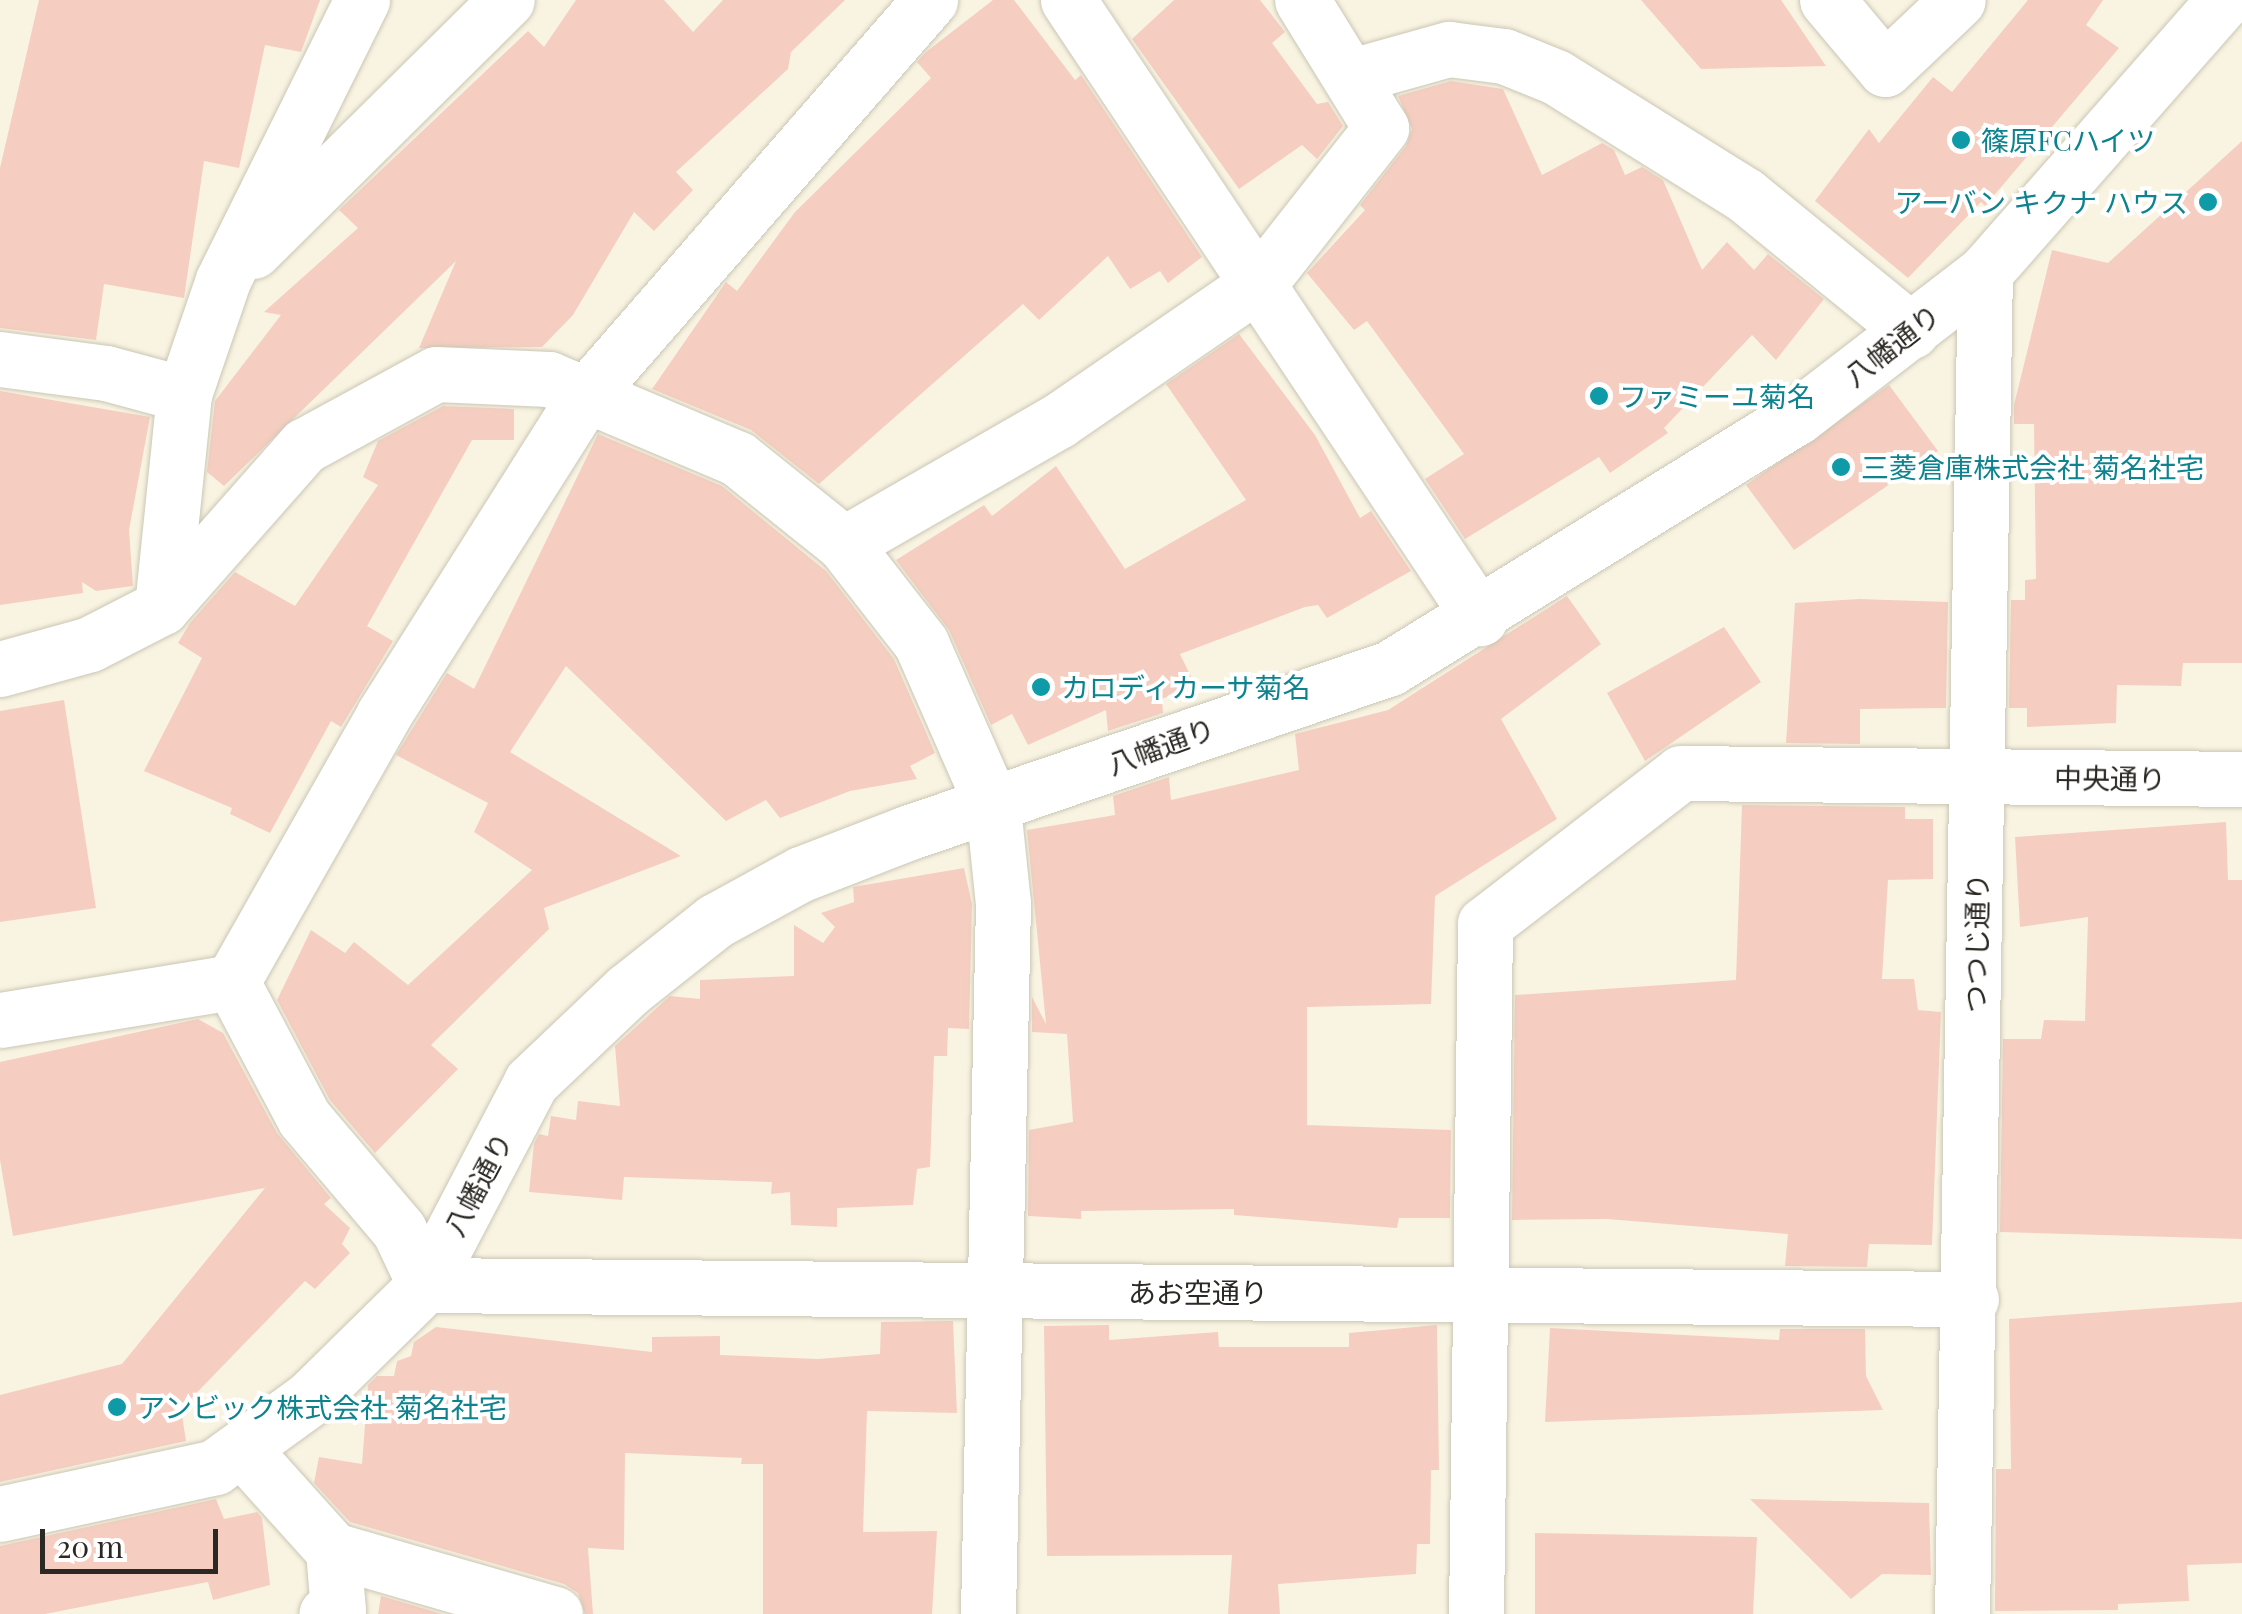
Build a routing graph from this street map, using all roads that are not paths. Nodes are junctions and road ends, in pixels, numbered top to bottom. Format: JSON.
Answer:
{"nodes":[{"id":1,"x":362,"y":0,"type":"edge"},
{"id":2,"x":507,"y":0,"type":"edge"},
{"id":3,"x":930,"y":0,"type":"edge"},
{"id":4,"x":1068,"y":0,"type":"edge"},
{"id":5,"x":1302,"y":0,"type":"edge"},
{"id":6,"x":1827,"y":0,"type":"edge"},
{"id":7,"x":1958,"y":0,"type":"edge"},
{"id":8,"x":2224,"y":0,"type":"edge"},
{"id":9,"x":1352,"y":76,"type":"junction"},
{"id":10,"x":1985,"y":272,"type":"junction"},
{"id":11,"x":223,"y":280,"type":"junction"},
{"id":12,"x":1260,"y":282,"type":"junction"},
{"id":13,"x":1912,"y":331,"type":"junction"},
{"id":14,"x":0,"y":359,"type":"edge"},
{"id":15,"x":184,"y":394,"type":"junction"},
{"id":16,"x":586,"y":395,"type":"junction"},
{"id":17,"x":844,"y":544,"type":"junction"},
{"id":18,"x":162,"y":607,"type":"junction"},
{"id":19,"x":1480,"y":618,"type":"junction"},
{"id":20,"x":0,"y":670,"type":"edge"},
{"id":21,"x":1978,"y":777,"type":"junction"},
{"id":22,"x":2242,"y":780,"type":"edge"},
{"id":23,"x":992,"y":807,"type":"junction"},
{"id":24,"x":232,"y":982,"type":"junction"},
{"id":25,"x":0,"y":1020,"type":"edge"},
{"id":26,"x":425,"y":1285,"type":"junction"},
{"id":27,"x":995,"y":1291,"type":"junction"},
{"id":28,"x":1481,"y":1295,"type":"junction"},
{"id":29,"x":1972,"y":1300,"type":"junction"},
{"id":30,"x":242,"y":1449,"type":"junction"},
{"id":31,"x":0,"y":1514,"type":"edge"},
{"id":32,"x":333,"y":1550,"type":"junction"},
{"id":33,"x":326,"y":1614,"type":"edge"},
{"id":34,"x":555,"y":1614,"type":"edge"},
{"id":35,"x":988,"y":1614,"type":"edge"},
{"id":36,"x":1476,"y":1614,"type":"edge"},
{"id":37,"x":1962,"y":1614,"type":"edge"}],
"edges":[{"from":1,"to":11,"type":"street"},
{"from":2,"to":11,"type":"street"},
{"from":3,"to":16,"type":"street"},
{"from":4,"to":12,"type":"street"},
{"from":5,"to":9,"type":"street"},
{"from":6,"to":7,"type":"street"},
{"from":8,"to":10,"type":"street","name":"八幡通り"},
{"from":9,"to":12,"type":"street"},
{"from":9,"to":13,"type":"street"},
{"from":10,"to":13,"type":"street","name":"八幡通り"},
{"from":10,"to":21,"type":"street","name":"つつじ通り"},
{"from":11,"to":15,"type":"street"},
{"from":12,"to":17,"type":"street"},
{"from":12,"to":19,"type":"street"},
{"from":13,"to":19,"type":"street","name":"八幡通り"},
{"from":14,"to":15,"type":"street"},
{"from":15,"to":18,"type":"street"},
{"from":16,"to":17,"type":"street"},
{"from":16,"to":18,"type":"street"},
{"from":16,"to":24,"type":"street"},
{"from":17,"to":23,"type":"street"},
{"from":18,"to":20,"type":"street"},
{"from":19,"to":23,"type":"street","name":"八幡通り"},
{"from":21,"to":22,"type":"street","name":"中央通り"},
{"from":21,"to":28,"type":"street","name":"中央通り"},
{"from":21,"to":29,"type":"street","name":"つつじ通り"},
{"from":23,"to":26,"type":"street","name":"八幡通り"},
{"from":23,"to":27,"type":"street"},
{"from":24,"to":25,"type":"street"},
{"from":24,"to":26,"type":"street"},
{"from":26,"to":27,"type":"street","name":"あお空通り"},
{"from":26,"to":30,"type":"street","name":"八幡通り"},
{"from":27,"to":28,"type":"street","name":"あお空通り"},
{"from":27,"to":35,"type":"street"},
{"from":28,"to":29,"type":"street","name":"あお空通り"},
{"from":28,"to":36,"type":"street"},
{"from":29,"to":37,"type":"street","name":"つつじ通り"},
{"from":30,"to":31,"type":"street","name":"八幡通り"},
{"from":30,"to":32,"type":"street"},
{"from":32,"to":33,"type":"street"},
{"from":32,"to":34,"type":"street"}]}
